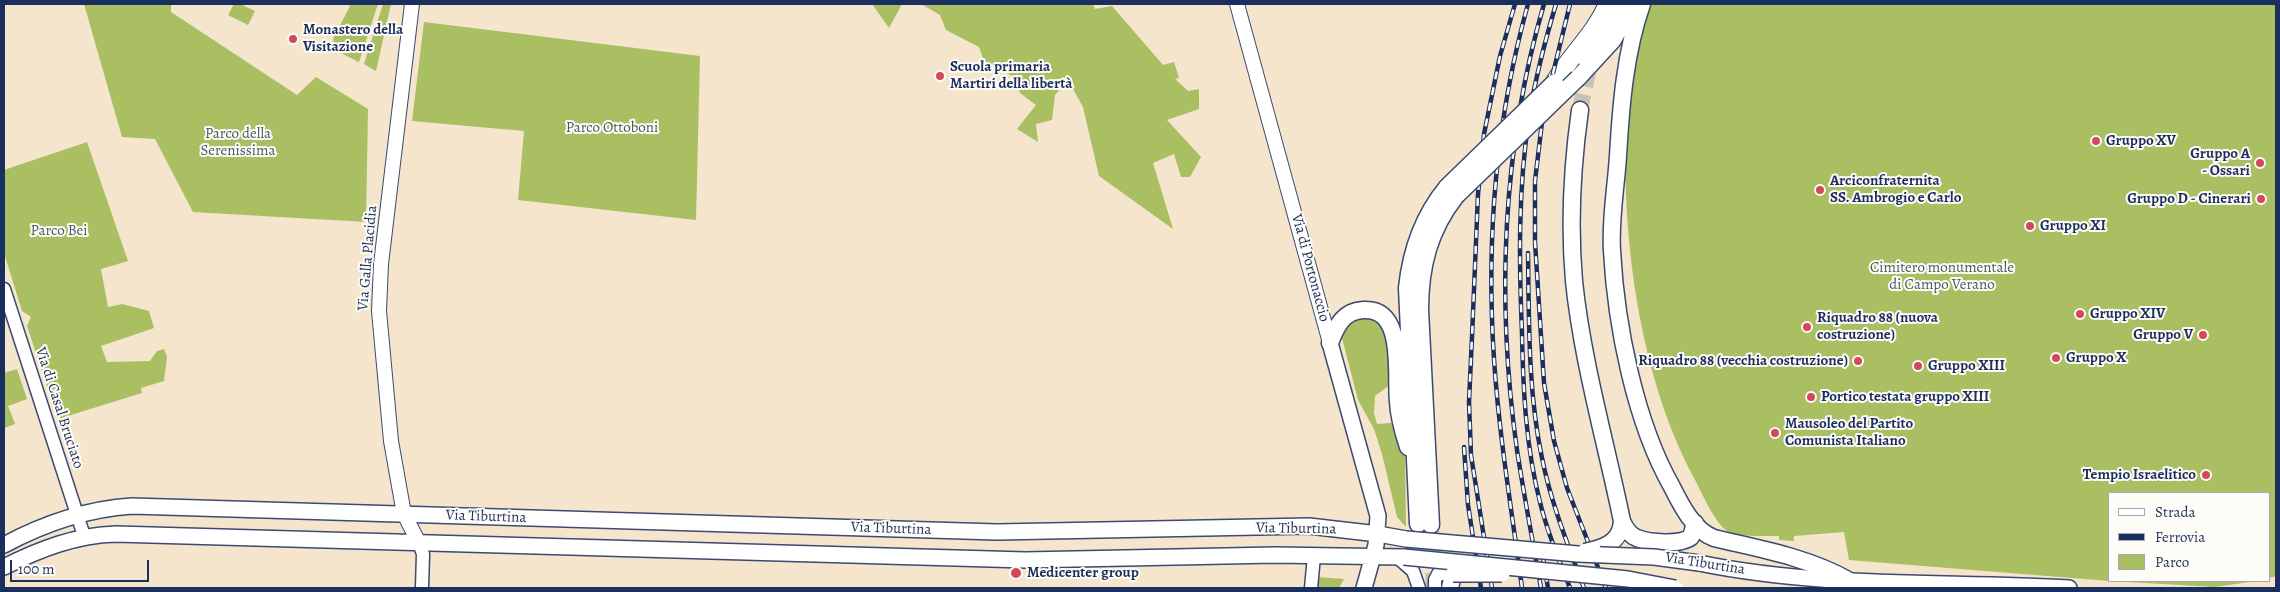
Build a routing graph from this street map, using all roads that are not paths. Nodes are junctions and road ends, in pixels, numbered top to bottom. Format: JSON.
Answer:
{"nodes":[{"id":1,"x":412,"y":4,"type":"edge"},
{"id":2,"x":1238,"y":4,"type":"edge"},
{"id":3,"x":1608,"y":4,"type":"edge"},
{"id":4,"x":1620,"y":4,"type":"edge"},
{"id":5,"x":1633,"y":4,"type":"edge"},
{"id":6,"x":1642,"y":4,"type":"edge"},
{"id":7,"x":1586,"y":46,"type":"junction"},
{"id":8,"x":1555,"y":82,"type":"joint"},
{"id":9,"x":1580,"y":110,"type":"tunnel mouth"},
{"id":10,"x":1451,"y":191,"type":"junction"},
{"id":11,"x":4,"y":289,"type":"edge"},
{"id":12,"x":1330,"y":343,"type":"junction"},
{"id":13,"x":1416,"y":471,"type":"junction"},
{"id":14,"x":404,"y":514,"type":"junction"},
{"id":15,"x":77,"y":516,"type":"junction"},
{"id":16,"x":1622,"y":521,"type":"junction"},
{"id":17,"x":1693,"y":530,"type":"junction"},
{"id":18,"x":1378,"y":534,"type":"junction"},
{"id":19,"x":84,"y":536,"type":"junction"},
{"id":20,"x":419,"y":543,"type":"junction"},
{"id":21,"x":4,"y":545,"type":"edge"},
{"id":22,"x":1585,"y":552,"type":"junction"},
{"id":23,"x":1314,"y":556,"type":"junction"},
{"id":24,"x":1373,"y":557,"type":"junction"},
{"id":25,"x":1402,"y":559,"type":"junction"},
{"id":26,"x":4,"y":567,"type":"edge"},
{"id":27,"x":1551,"y":571,"type":"junction"},
{"id":28,"x":1848,"y":580,"type":"junction"},
{"id":29,"x":1443,"y":584,"type":"edge"},
{"id":30,"x":1913,"y":584,"type":"junction"},
{"id":31,"x":1418,"y":585,"type":"edge"},
{"id":32,"x":422,"y":588,"type":"edge"},
{"id":33,"x":1311,"y":588,"type":"edge"},
{"id":34,"x":1364,"y":588,"type":"edge"},
{"id":35,"x":1675,"y":588,"type":"edge"},
{"id":36,"x":1955,"y":588,"type":"edge"},
{"id":37,"x":2069,"y":588,"type":"edge"}],
"edges":[{"from":1,"to":14,"type":"main road","name":"Via Galla Placidia"},
{"from":2,"to":12,"type":"main road","name":"Via di Portonaccio"},
{"from":3,"to":7,"type":"highway"},
{"from":4,"to":7,"type":"highway"},
{"from":5,"to":10,"type":"highway","bridge":true},
{"from":6,"to":17,"type":"highway"},
{"from":7,"to":8,"type":"highway"},
{"from":8,"to":10,"type":"highway","bridge":true},
{"from":9,"to":16,"type":"highway"},
{"from":10,"to":13,"type":"highway"},
{"from":10,"to":13,"type":"highway"},
{"from":11,"to":15,"type":"street","name":"Via di Casal Bruciato"},
{"from":12,"to":13,"type":"highway"},
{"from":12,"to":18,"type":"main road","name":"Via di Portonaccio"},
{"from":14,"to":15,"type":"main road","name":"Via Tiburtina"},
{"from":14,"to":18,"type":"main road","name":"Via Tiburtina"},
{"from":14,"to":20,"type":"main road"},
{"from":15,"to":19,"type":"street","name":"Via di Casal Bruciato"},
{"from":15,"to":21,"type":"main road","name":"Via Tiburtina"},
{"from":16,"to":17,"type":"highway"},
{"from":16,"to":22,"type":"highway"},
{"from":17,"to":28,"type":"highway"},
{"from":18,"to":22,"type":"main road","name":"Via Tiburtina","bridge":true},
{"from":18,"to":24,"type":"main road"},
{"from":19,"to":20,"type":"main road","name":"Via Tiburtina"},
{"from":19,"to":26,"type":"main road","name":"Via Tiburtina"},
{"from":20,"to":23,"type":"main road","name":"Via Tiburtina"},
{"from":20,"to":32,"type":"street"},
{"from":22,"to":28,"type":"main road","name":"Via Tiburtina","bridge":true},
{"from":23,"to":24,"type":"main road","name":"Via Tiburtina"},
{"from":23,"to":33,"type":"street"},
{"from":24,"to":25,"type":"main road","name":"Via Tiburtina"},
{"from":24,"to":34,"type":"main road"},
{"from":25,"to":27,"type":"main road","name":"Via Tiburtina","bridge":true},
{"from":25,"to":31,"type":"street"},
{"from":27,"to":29,"type":"main road","bridge":true},
{"from":27,"to":35,"type":"main road","name":"Via Tiburtina","bridge":true},
{"from":28,"to":30,"type":"main road","name":"Via Tiburtina"},
{"from":30,"to":36,"type":"main road","name":"Via Tiburtina"},
{"from":30,"to":37,"type":"main road","name":"Via Tiburtina"}]}
